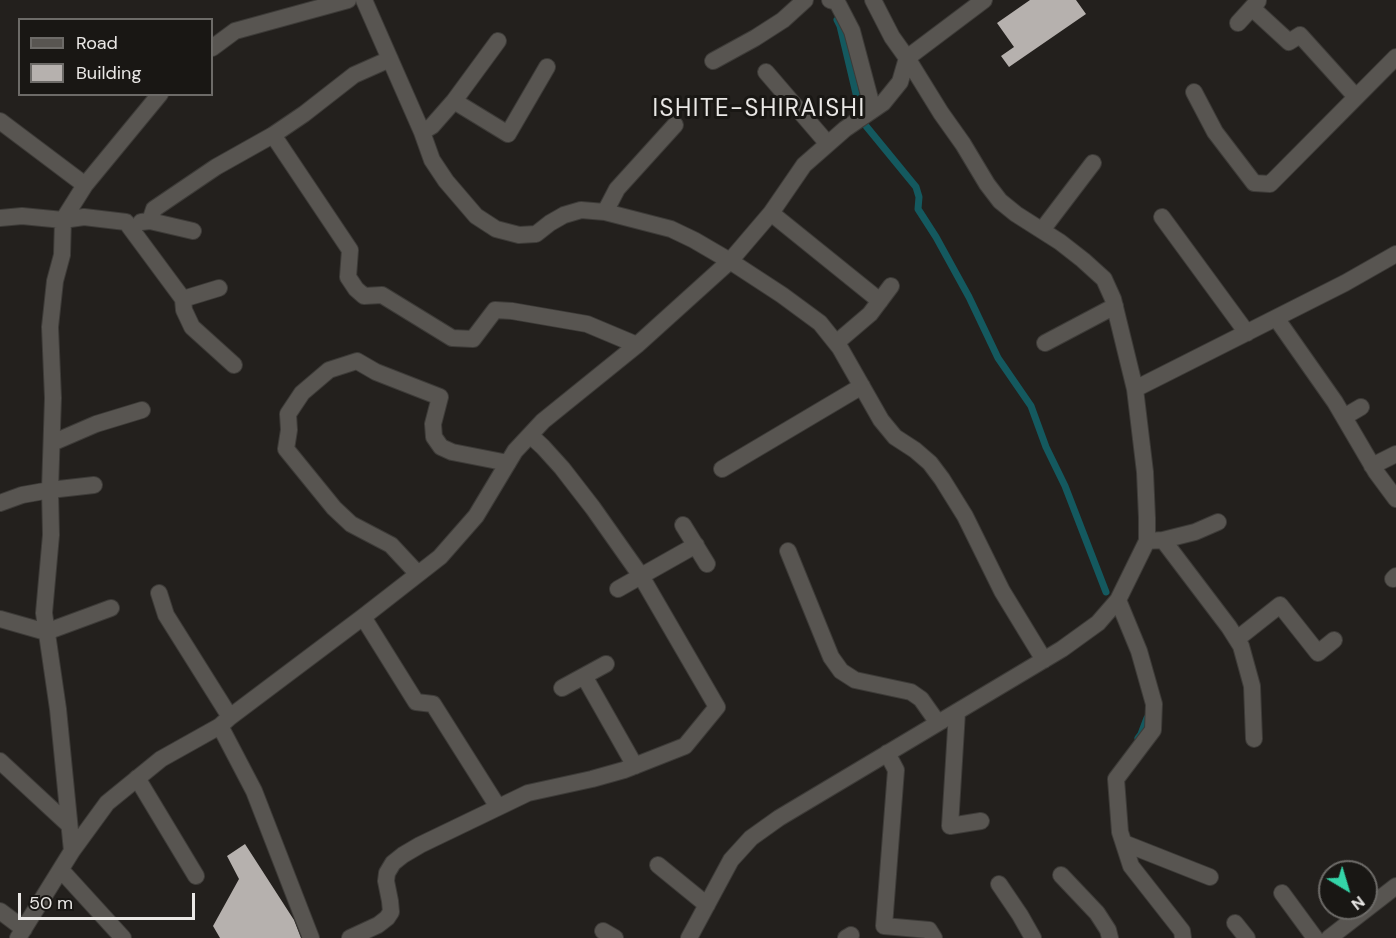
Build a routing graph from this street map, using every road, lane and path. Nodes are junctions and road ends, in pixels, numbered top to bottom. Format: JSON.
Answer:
{"nodes":[{"id":1,"x":348,"y":0,"type":"edge"},
{"id":2,"x":364,"y":0,"type":"edge"},
{"id":3,"x":805,"y":0,"type":"edge"},
{"id":4,"x":830,"y":0,"type":"edge"},
{"id":5,"x":873,"y":0,"type":"edge"},
{"id":6,"x":984,"y":0,"type":"edge"},
{"id":7,"x":1255,"y":4,"type":"edge"},
{"id":8,"x":1238,"y":23,"type":"dead end"},
{"id":9,"x":498,"y":41,"type":"dead end"},
{"id":10,"x":213,"y":47,"type":"edge"},
{"id":11,"x":1396,"y":57,"type":"edge"},
{"id":12,"x":907,"y":58,"type":"junction"},
{"id":13,"x":390,"y":59,"type":"junction"},
{"id":14,"x":713,"y":61,"type":"dead end"},
{"id":15,"x":547,"y":67,"type":"dead end"},
{"id":16,"x":766,"y":72,"type":"dead end"},
{"id":17,"x":1194,"y":92,"type":"dead end"},
{"id":18,"x":158,"y":96,"type":"edge"},
{"id":19,"x":1356,"y":97,"type":"junction"},
{"id":20,"x":454,"y":101,"type":"junction"},
{"id":21,"x":873,"y":110,"type":"junction"},
{"id":22,"x":0,"y":122,"type":"edge"},
{"id":23,"x":675,"y":125,"type":"dead end"},
{"id":24,"x":422,"y":132,"type":"junction"},
{"id":25,"x":273,"y":135,"type":"junction"},
{"id":26,"x":828,"y":144,"type":"junction"},
{"id":27,"x":1094,"y":163,"type":"dead end"},
{"id":28,"x":85,"y":185,"type":"junction"},
{"id":29,"x":605,"y":212,"type":"junction"},
{"id":30,"x":771,"y":213,"type":"junction"},
{"id":31,"x":1162,"y":217,"type":"dead end"},
{"id":32,"x":0,"y":218,"type":"edge"},
{"id":33,"x":63,"y":220,"type":"junction"},
{"id":34,"x":150,"y":221,"type":"junction"},
{"id":35,"x":126,"y":222,"type":"junction"},
{"id":36,"x":1042,"y":230,"type":"junction"},
{"id":37,"x":193,"y":231,"type":"dead end"},
{"id":38,"x":1396,"y":254,"type":"edge"},
{"id":39,"x":730,"y":261,"type":"junction"},
{"id":40,"x":891,"y":286,"type":"dead end"},
{"id":41,"x":219,"y":288,"type":"dead end"},
{"id":42,"x":183,"y":299,"type":"junction"},
{"id":43,"x":880,"y":301,"type":"junction"},
{"id":44,"x":1115,"y":306,"type":"junction"},
{"id":45,"x":1276,"y":318,"type":"junction"},
{"id":46,"x":1247,"y":333,"type":"junction"},
{"id":47,"x":836,"y":343,"type":"junction"},
{"id":48,"x":1045,"y":343,"type":"dead end"},
{"id":49,"x":638,"y":345,"type":"junction"},
{"id":50,"x":234,"y":365,"type":"dead end"},
{"id":51,"x":862,"y":386,"type":"junction"},
{"id":52,"x":1135,"y":389,"type":"junction"},
{"id":53,"x":1361,"y":407,"type":"dead end"},
{"id":54,"x":142,"y":410,"type":"dead end"},
{"id":55,"x":1344,"y":417,"type":"junction"},
{"id":56,"x":530,"y":435,"type":"junction"},
{"id":57,"x":52,"y":443,"type":"junction"},
{"id":58,"x":1396,"y":454,"type":"edge"},
{"id":59,"x":508,"y":463,"type":"junction"},
{"id":60,"x":1372,"y":466,"type":"junction"},
{"id":61,"x":722,"y":468,"type":"dead end"},
{"id":62,"x":94,"y":485,"type":"dead end"},
{"id":63,"x":50,"y":490,"type":"junction"},
{"id":64,"x":1396,"y":499,"type":"edge"},
{"id":65,"x":0,"y":503,"type":"edge"},
{"id":66,"x":1218,"y":522,"type":"dead end"},
{"id":67,"x":683,"y":525,"type":"dead end"},
{"id":68,"x":1155,"y":540,"type":"junction"},
{"id":69,"x":696,"y":545,"type":"junction"},
{"id":70,"x":788,"y":551,"type":"dead end"},
{"id":71,"x":707,"y":564,"type":"dead end"},
{"id":72,"x":418,"y":574,"type":"junction"},
{"id":73,"x":641,"y":576,"type":"junction"},
{"id":74,"x":618,"y":589,"type":"dead end"},
{"id":75,"x":159,"y":593,"type":"dead end"},
{"id":76,"x":1118,"y":600,"type":"junction"},
{"id":77,"x":111,"y":608,"type":"dead end"},
{"id":78,"x":363,"y":617,"type":"junction"},
{"id":79,"x":0,"y":619,"type":"edge"},
{"id":80,"x":46,"y":632,"type":"junction"},
{"id":81,"x":1237,"y":639,"type":"junction"},
{"id":82,"x":1334,"y":640,"type":"dead end"},
{"id":83,"x":1044,"y":660,"type":"junction"},
{"id":84,"x":606,"y":664,"type":"dead end"},
{"id":85,"x":584,"y":676,"type":"junction"},
{"id":86,"x":562,"y":688,"type":"dead end"},
{"id":87,"x":957,"y":712,"type":"junction"},
{"id":88,"x":225,"y":722,"type":"junction"},
{"id":89,"x":938,"y":723,"type":"junction"},
{"id":90,"x":1254,"y":739,"type":"dead end"},
{"id":91,"x":887,"y":753,"type":"junction"},
{"id":92,"x":0,"y":760,"type":"edge"},
{"id":93,"x":634,"y":766,"type":"junction"},
{"id":94,"x":136,"y":778,"type":"junction"},
{"id":95,"x":498,"y":807,"type":"junction"},
{"id":96,"x":981,"y":821,"type":"dead end"},
{"id":97,"x":69,"y":825,"type":"junction"},
{"id":98,"x":1124,"y":843,"type":"junction"},
{"id":99,"x":72,"y":851,"type":"junction"},
{"id":100,"x":658,"y":866,"type":"dead end"},
{"id":101,"x":61,"y":870,"type":"junction"},
{"id":102,"x":1061,"y":875,"type":"dead end"},
{"id":103,"x":196,"y":876,"type":"dead end"},
{"id":104,"x":1210,"y":877,"type":"dead end"},
{"id":105,"x":999,"y":884,"type":"dead end"},
{"id":106,"x":1396,"y":886,"type":"edge"},
{"id":107,"x":1282,"y":893,"type":"dead end"},
{"id":108,"x":707,"y":905,"type":"junction"},
{"id":109,"x":0,"y":911,"type":"edge"},
{"id":110,"x":1235,"y":923,"type":"dead end"},
{"id":111,"x":21,"y":933,"type":"edge"},
{"id":112,"x":123,"y":938,"type":"edge"},
{"id":113,"x":311,"y":938,"type":"edge"},
{"id":114,"x":350,"y":938,"type":"edge"},
{"id":115,"x":689,"y":938,"type":"edge"},
{"id":116,"x":934,"y":938,"type":"edge"},
{"id":117,"x":1033,"y":938,"type":"edge"},
{"id":118,"x":1110,"y":938,"type":"edge"},
{"id":119,"x":1184,"y":938,"type":"edge"},
{"id":120,"x":1247,"y":938,"type":"edge"},
{"id":121,"x":1315,"y":938,"type":"edge"},
{"id":122,"x":1329,"y":938,"type":"edge"}],
"edges":[{"from":1,"to":10,"type":"street"},
{"from":2,"to":13,"type":"street"},
{"from":3,"to":14,"type":"street"},
{"from":4,"to":21,"type":"street"},
{"from":5,"to":12,"type":"street"},
{"from":6,"to":12,"type":"street"},
{"from":7,"to":8,"type":"street"},
{"from":7,"to":19,"type":"street"},
{"from":9,"to":20,"type":"street"},
{"from":11,"to":19,"type":"street"},
{"from":12,"to":21,"type":"street"},
{"from":12,"to":36,"type":"street"},
{"from":13,"to":24,"type":"street"},
{"from":13,"to":25,"type":"street"},
{"from":15,"to":20,"type":"street"},
{"from":16,"to":26,"type":"street"},
{"from":17,"to":19,"type":"street"},
{"from":18,"to":28,"type":"street"},
{"from":20,"to":24,"type":"street"},
{"from":21,"to":26,"type":"street"},
{"from":22,"to":28,"type":"street"},
{"from":23,"to":29,"type":"street"},
{"from":24,"to":29,"type":"street"},
{"from":25,"to":34,"type":"street"},
{"from":25,"to":49,"type":"street"},
{"from":26,"to":30,"type":"street"},
{"from":27,"to":36,"type":"street"},
{"from":28,"to":33,"type":"street"},
{"from":29,"to":39,"type":"street"},
{"from":30,"to":39,"type":"street"},
{"from":30,"to":43,"type":"street"},
{"from":31,"to":46,"type":"street"},
{"from":32,"to":33,"type":"street"},
{"from":33,"to":35,"type":"street"},
{"from":33,"to":57,"type":"street"},
{"from":34,"to":35,"type":"street"},
{"from":34,"to":37,"type":"street"},
{"from":35,"to":42,"type":"street"},
{"from":36,"to":44,"type":"street"},
{"from":38,"to":45,"type":"street"},
{"from":39,"to":47,"type":"street"},
{"from":39,"to":49,"type":"street"},
{"from":40,"to":43,"type":"street"},
{"from":41,"to":42,"type":"street"},
{"from":42,"to":50,"type":"street"},
{"from":43,"to":47,"type":"street"},
{"from":44,"to":48,"type":"street"},
{"from":44,"to":52,"type":"street"},
{"from":45,"to":46,"type":"street"},
{"from":45,"to":55,"type":"street"},
{"from":46,"to":52,"type":"street"},
{"from":47,"to":51,"type":"street"},
{"from":49,"to":56,"type":"street"},
{"from":51,"to":61,"type":"street"},
{"from":51,"to":83,"type":"street"},
{"from":52,"to":68,"type":"street"},
{"from":53,"to":55,"type":"street"},
{"from":54,"to":57,"type":"street"},
{"from":55,"to":60,"type":"street"},
{"from":56,"to":59,"type":"street"},
{"from":56,"to":73,"type":"street"},
{"from":57,"to":63,"type":"street"},
{"from":58,"to":60,"type":"street"},
{"from":59,"to":72,"type":"street"},
{"from":59,"to":72,"type":"street"},
{"from":60,"to":64,"type":"street"},
{"from":62,"to":63,"type":"street"},
{"from":63,"to":65,"type":"street"},
{"from":63,"to":80,"type":"street"},
{"from":66,"to":68,"type":"street"},
{"from":67,"to":69,"type":"street"},
{"from":68,"to":76,"type":"street"},
{"from":68,"to":81,"type":"street"},
{"from":69,"to":71,"type":"street"},
{"from":69,"to":73,"type":"street"},
{"from":70,"to":89,"type":"street"},
{"from":72,"to":78,"type":"street"},
{"from":73,"to":74,"type":"street"},
{"from":73,"to":93,"type":"street"},
{"from":75,"to":88,"type":"street"},
{"from":76,"to":83,"type":"street"},
{"from":76,"to":98,"type":"street"},
{"from":77,"to":80,"type":"street"},
{"from":78,"to":88,"type":"street"},
{"from":78,"to":95,"type":"street"},
{"from":79,"to":80,"type":"street"},
{"from":80,"to":97,"type":"street"},
{"from":81,"to":82,"type":"street"},
{"from":81,"to":90,"type":"street"},
{"from":83,"to":87,"type":"street"},
{"from":84,"to":85,"type":"street"},
{"from":85,"to":86,"type":"street"},
{"from":85,"to":93,"type":"street"},
{"from":87,"to":89,"type":"street"},
{"from":87,"to":96,"type":"street"},
{"from":88,"to":94,"type":"street"},
{"from":88,"to":113,"type":"street"},
{"from":89,"to":91,"type":"street"},
{"from":91,"to":108,"type":"street"},
{"from":91,"to":116,"type":"street"},
{"from":92,"to":97,"type":"street"},
{"from":93,"to":95,"type":"street"},
{"from":94,"to":99,"type":"street"},
{"from":94,"to":103,"type":"street"},
{"from":95,"to":114,"type":"street"},
{"from":97,"to":99,"type":"street"},
{"from":98,"to":104,"type":"street"},
{"from":98,"to":119,"type":"street"},
{"from":99,"to":101,"type":"street"},
{"from":100,"to":108,"type":"street"},
{"from":101,"to":111,"type":"street"},
{"from":101,"to":112,"type":"street"},
{"from":102,"to":118,"type":"street"},
{"from":105,"to":117,"type":"street"},
{"from":106,"to":122,"type":"street"},
{"from":107,"to":121,"type":"street"},
{"from":108,"to":115,"type":"street"},
{"from":109,"to":111,"type":"street"},
{"from":110,"to":120,"type":"street"}]}
